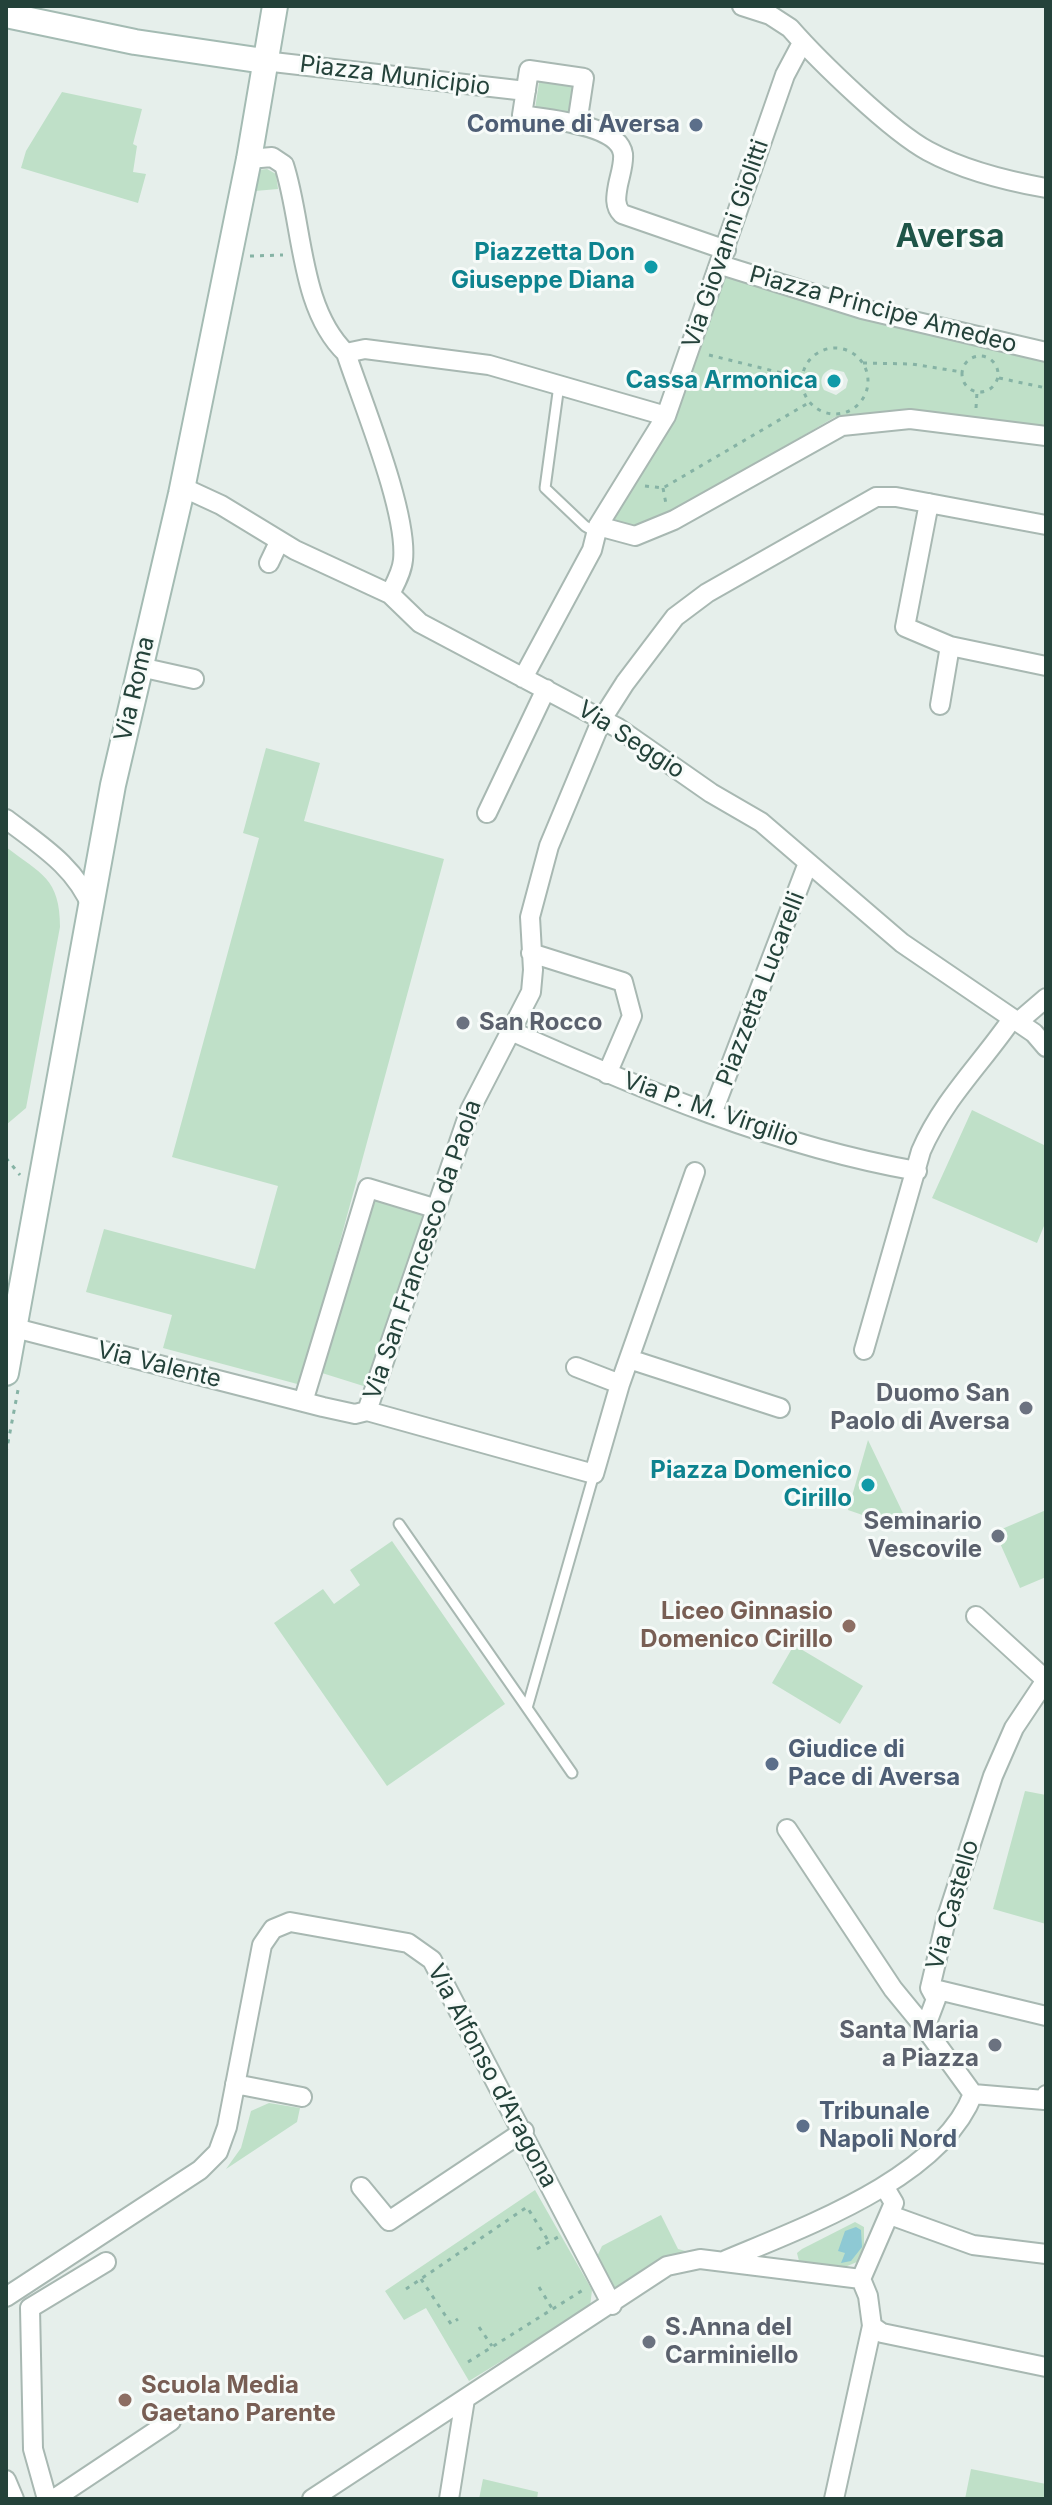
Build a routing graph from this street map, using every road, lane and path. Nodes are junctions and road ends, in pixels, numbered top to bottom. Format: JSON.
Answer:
{"nodes":[{"id":1,"x":275,"y":6,"type":"edge"},
{"id":2,"x":742,"y":6,"type":"edge"},
{"id":3,"x":16,"y":13,"type":"edge"},
{"id":4,"x":802,"y":43,"type":"junction"},
{"id":5,"x":264,"y":61,"type":"junction"},
{"id":6,"x":526,"y":91,"type":"junction"},
{"id":7,"x":577,"y":124,"type":"junction"},
{"id":8,"x":249,"y":159,"type":"junction"},
{"id":9,"x":1046,"y":188,"type":"edge"},
{"id":10,"x":302,"y":255,"type":"junction"},
{"id":11,"x":229,"y":256,"type":"junction"},
{"id":12,"x":723,"y":258,"type":"junction"},
{"id":13,"x":690,"y":349,"type":"junction"},
{"id":14,"x":355,"y":351,"type":"junction"},
{"id":15,"x":1046,"y":352,"type":"edge"},
{"id":16,"x":863,"y":363,"type":"junction"},
{"id":17,"x":962,"y":372,"type":"junction"},
{"id":18,"x":802,"y":378,"type":"junction"},
{"id":19,"x":998,"y":378,"type":"junction"},
{"id":20,"x":559,"y":385,"type":"junction"},
{"id":21,"x":1046,"y":388,"type":"edge"},
{"id":22,"x":810,"y":402,"type":"junction"},
{"id":23,"x":666,"y":416,"type":"junction"},
{"id":24,"x":1046,"y":436,"type":"edge"},
{"id":25,"x":625,"y":483,"type":"junction"},
{"id":26,"x":182,"y":487,"type":"junction"},
{"id":27,"x":929,"y":503,"type":"junction"},
{"id":28,"x":1046,"y":525,"type":"edge"},
{"id":29,"x":598,"y":526,"type":"junction"},
{"id":30,"x":279,"y":542,"type":"junction"},
{"id":31,"x":269,"y":563,"type":"dead end"},
{"id":32,"x":390,"y":594,"type":"junction"},
{"id":33,"x":950,"y":646,"type":"junction"},
{"id":34,"x":1046,"y":666,"type":"edge"},
{"id":35,"x":140,"y":667,"type":"junction"},
{"id":36,"x":523,"y":678,"type":"junction"},
{"id":37,"x":194,"y":679,"type":"dead end"},
{"id":38,"x":546,"y":689,"type":"junction"},
{"id":39,"x":940,"y":705,"type":"dead end"},
{"id":40,"x":602,"y":719,"type":"junction"},
{"id":41,"x":487,"y":813,"type":"dead end"},
{"id":42,"x":6,"y":819,"type":"edge"},
{"id":43,"x":6,"y":833,"type":"edge"},
{"id":44,"x":808,"y":863,"type":"junction"},
{"id":45,"x":71,"y":874,"type":"junction"},
{"id":46,"x":92,"y":908,"type":"junction"},
{"id":47,"x":531,"y":953,"type":"junction"},
{"id":48,"x":1046,"y":998,"type":"edge"},
{"id":49,"x":1015,"y":1020,"type":"junction"},
{"id":50,"x":511,"y":1031,"type":"junction"},
{"id":51,"x":1046,"y":1047,"type":"edge"},
{"id":52,"x":607,"y":1074,"type":"junction"},
{"id":53,"x":712,"y":1114,"type":"junction"},
{"id":54,"x":6,"y":1158,"type":"edge"},
{"id":55,"x":917,"y":1171,"type":"junction"},
{"id":56,"x":695,"y":1172,"type":"dead end"},
{"id":57,"x":22,"y":1177,"type":"dead end"},
{"id":58,"x":434,"y":1208,"type":"junction"},
{"id":59,"x":15,"y":1328,"type":"junction"},
{"id":60,"x":864,"y":1350,"type":"dead end"},
{"id":61,"x":629,"y":1359,"type":"junction"},
{"id":62,"x":576,"y":1367,"type":"dead end"},
{"id":63,"x":6,"y":1373,"type":"edge"},
{"id":64,"x":620,"y":1384,"type":"junction"},
{"id":65,"x":303,"y":1402,"type":"junction"},
{"id":66,"x":780,"y":1408,"type":"dead end"},
{"id":67,"x":367,"y":1411,"type":"junction"},
{"id":68,"x":594,"y":1474,"type":"junction"},
{"id":69,"x":399,"y":1524,"type":"dead end"},
{"id":70,"x":976,"y":1616,"type":"dead end"},
{"id":71,"x":1046,"y":1680,"type":"edge"},
{"id":72,"x":527,"y":1708,"type":"junction"},
{"id":73,"x":572,"y":1773,"type":"dead end"},
{"id":74,"x":787,"y":1829,"type":"dead end"},
{"id":75,"x":930,"y":1988,"type":"junction"},
{"id":76,"x":1046,"y":2016,"type":"edge"},
{"id":77,"x":925,"y":2028,"type":"junction"},
{"id":78,"x":235,"y":2084,"type":"junction"},
{"id":79,"x":973,"y":2094,"type":"junction"},
{"id":80,"x":302,"y":2097,"type":"dead end"},
{"id":81,"x":1045,"y":2099,"type":"edge"},
{"id":82,"x":524,"y":2131,"type":"junction"},
{"id":83,"x":884,"y":2186,"type":"junction"},
{"id":84,"x":361,"y":2187,"type":"dead end"},
{"id":85,"x":890,"y":2215,"type":"junction"},
{"id":86,"x":550,"y":2226,"type":"dead end"},
{"id":87,"x":549,"y":2242,"type":"dead end"},
{"id":88,"x":563,"y":2250,"type":"dead end"},
{"id":89,"x":1046,"y":2254,"type":"edge"},
{"id":90,"x":724,"y":2261,"type":"junction"},
{"id":91,"x":106,"y":2262,"type":"dead end"},
{"id":92,"x":421,"y":2279,"type":"junction"},
{"id":93,"x":861,"y":2279,"type":"junction"},
{"id":94,"x":539,"y":2287,"type":"dead end"},
{"id":95,"x":406,"y":2289,"type":"dead end"},
{"id":96,"x":584,"y":2289,"type":"dead end"},
{"id":97,"x":6,"y":2297,"type":"edge"},
{"id":98,"x":612,"y":2305,"type":"junction"},
{"id":99,"x":553,"y":2310,"type":"junction"},
{"id":100,"x":458,"y":2319,"type":"dead end"},
{"id":101,"x":872,"y":2326,"type":"junction"},
{"id":102,"x":479,"y":2327,"type":"dead end"},
{"id":103,"x":492,"y":2346,"type":"junction"},
{"id":104,"x":468,"y":2362,"type":"dead end"},
{"id":105,"x":1046,"y":2367,"type":"edge"},
{"id":106,"x":465,"y":2399,"type":"junction"},
{"id":107,"x":171,"y":2421,"type":"dead end"},
{"id":108,"x":6,"y":2480,"type":"edge"},
{"id":109,"x":14,"y":2499,"type":"edge"},
{"id":110,"x":47,"y":2499,"type":"edge"},
{"id":111,"x":54,"y":2499,"type":"edge"},
{"id":112,"x":312,"y":2499,"type":"edge"},
{"id":113,"x":449,"y":2499,"type":"edge"},
{"id":114,"x":834,"y":2499,"type":"edge"}],
"edges":[{"from":1,"to":5,"type":"street","name":"Via Roma"},
{"from":2,"to":4,"type":"street"},
{"from":3,"to":5,"type":"street"},
{"from":4,"to":9,"type":"street"},
{"from":4,"to":12,"type":"street","name":"Via Giovanni Giolitti"},
{"from":5,"to":6,"type":"street","name":"Piazza Municipio"},
{"from":5,"to":8,"type":"street","name":"Via Roma"},
{"from":6,"to":7,"type":"street","name":"Piazza Municipio"},
{"from":6,"to":7,"type":"street","name":"Piazza Municipio"},
{"from":7,"to":12,"type":"street","name":"Piazza Municipio"},
{"from":8,"to":10,"type":"street"},
{"from":8,"to":11,"type":"street","name":"Via Roma"},
{"from":10,"to":11,"type":"path"},
{"from":10,"to":14,"type":"street"},
{"from":11,"to":26,"type":"street","name":"Via Roma"},
{"from":12,"to":13,"type":"street","name":"Via Giovanni Giolitti"},
{"from":12,"to":15,"type":"street","name":"Piazza Principe Amedeo"},
{"from":13,"to":18,"type":"path"},
{"from":13,"to":23,"type":"street","name":"Via Giovanni Giolitti"},
{"from":14,"to":20,"type":"street"},
{"from":14,"to":32,"type":"street"},
{"from":16,"to":17,"type":"path"},
{"from":16,"to":18,"type":"path"},
{"from":16,"to":22,"type":"path"},
{"from":17,"to":19,"type":"path"},
{"from":17,"to":19,"type":"path"},
{"from":18,"to":22,"type":"path"},
{"from":19,"to":21,"type":"path"},
{"from":20,"to":23,"type":"street"},
{"from":20,"to":29,"type":"lane"},
{"from":22,"to":25,"type":"path"},
{"from":23,"to":25,"type":"street","name":"Via Giovanni Giolitti"},
{"from":24,"to":29,"type":"street"},
{"from":25,"to":29,"type":"street","name":"Via Giovanni Giolitti"},
{"from":26,"to":30,"type":"street","name":"Via Seggio"},
{"from":26,"to":35,"type":"street","name":"Via Roma"},
{"from":27,"to":28,"type":"street","name":"Via San Francesco da Paola"},
{"from":27,"to":33,"type":"street"},
{"from":27,"to":40,"type":"street","name":"Via San Francesco da Paola"},
{"from":29,"to":36,"type":"street","name":"Via Giovanni Giolitti"},
{"from":30,"to":31,"type":"street"},
{"from":30,"to":32,"type":"street","name":"Via Seggio"},
{"from":32,"to":36,"type":"street","name":"Via Seggio"},
{"from":33,"to":34,"type":"street"},
{"from":33,"to":39,"type":"street"},
{"from":35,"to":37,"type":"street"},
{"from":35,"to":46,"type":"street","name":"Via Roma"},
{"from":36,"to":38,"type":"street","name":"Via Seggio"},
{"from":38,"to":40,"type":"street","name":"Via Seggio"},
{"from":38,"to":41,"type":"street"},
{"from":40,"to":44,"type":"street","name":"Via Seggio"},
{"from":40,"to":47,"type":"street","name":"Via San Francesco da Paola"},
{"from":42,"to":45,"type":"street"},
{"from":43,"to":45,"type":"street"},
{"from":44,"to":49,"type":"street","name":"Via Seggio"},
{"from":44,"to":53,"type":"street","name":"Piazzetta Lucarelli"},
{"from":45,"to":46,"type":"street"},
{"from":46,"to":59,"type":"street","name":"Via Roma"},
{"from":47,"to":50,"type":"street","name":"Via San Francesco da Paola"},
{"from":47,"to":52,"type":"street"},
{"from":48,"to":49,"type":"street"},
{"from":49,"to":51,"type":"street","name":"Via Seggio"},
{"from":49,"to":55,"type":"street"},
{"from":50,"to":52,"type":"street","name":"Via P. M. Virgilio"},
{"from":50,"to":58,"type":"street","name":"Via San Francesco da Paola"},
{"from":52,"to":53,"type":"street","name":"Via P. M. Virgilio"},
{"from":53,"to":55,"type":"street","name":"Via P. M. Virgilio"},
{"from":54,"to":57,"type":"path"},
{"from":55,"to":60,"type":"street"},
{"from":56,"to":61,"type":"street"},
{"from":58,"to":65,"type":"street"},
{"from":58,"to":67,"type":"street","name":"Via San Francesco da Paola"},
{"from":59,"to":63,"type":"street","name":"Via Roma"},
{"from":59,"to":65,"type":"street","name":"Via Valente"},
{"from":61,"to":64,"type":"street"},
{"from":61,"to":66,"type":"street"},
{"from":62,"to":64,"type":"street"},
{"from":64,"to":68,"type":"street"},
{"from":65,"to":67,"type":"street","name":"Via San Francesco da Paola"},
{"from":67,"to":68,"type":"street"},
{"from":68,"to":72,"type":"lane"},
{"from":69,"to":72,"type":"lane"},
{"from":70,"to":71,"type":"street"},
{"from":71,"to":75,"type":"street","name":"Via Castello"},
{"from":72,"to":73,"type":"lane"},
{"from":74,"to":77,"type":"street"},
{"from":75,"to":76,"type":"street"},
{"from":75,"to":77,"type":"street","name":"Via Castello"},
{"from":77,"to":79,"type":"street"},
{"from":78,"to":80,"type":"street"},
{"from":78,"to":82,"type":"street","name":"Via Alfonso d’Aragona"},
{"from":78,"to":97,"type":"street","name":"Via Alfonso d’Aragona"},
{"from":79,"to":81,"type":"street"},
{"from":79,"to":83,"type":"street"},
{"from":82,"to":84,"type":"street"},
{"from":82,"to":98,"type":"street","name":"Via Alfonso d’Aragona"},
{"from":83,"to":85,"type":"street"},
{"from":83,"to":90,"type":"street"},
{"from":85,"to":89,"type":"street"},
{"from":85,"to":93,"type":"street"},
{"from":86,"to":88,"type":"path"},
{"from":87,"to":92,"type":"path"},
{"from":90,"to":93,"type":"street"},
{"from":90,"to":98,"type":"street"},
{"from":91,"to":110,"type":"street"},
{"from":92,"to":95,"type":"path"},
{"from":92,"to":100,"type":"path"},
{"from":93,"to":101,"type":"street"},
{"from":94,"to":99,"type":"path"},
{"from":96,"to":99,"type":"path"},
{"from":98,"to":106,"type":"street"},
{"from":99,"to":103,"type":"path"},
{"from":101,"to":105,"type":"street"},
{"from":101,"to":114,"type":"street"},
{"from":102,"to":103,"type":"path"},
{"from":103,"to":104,"type":"path"},
{"from":106,"to":112,"type":"street"},
{"from":106,"to":113,"type":"street"},
{"from":107,"to":111,"type":"street"},
{"from":108,"to":109,"type":"street"}]}
